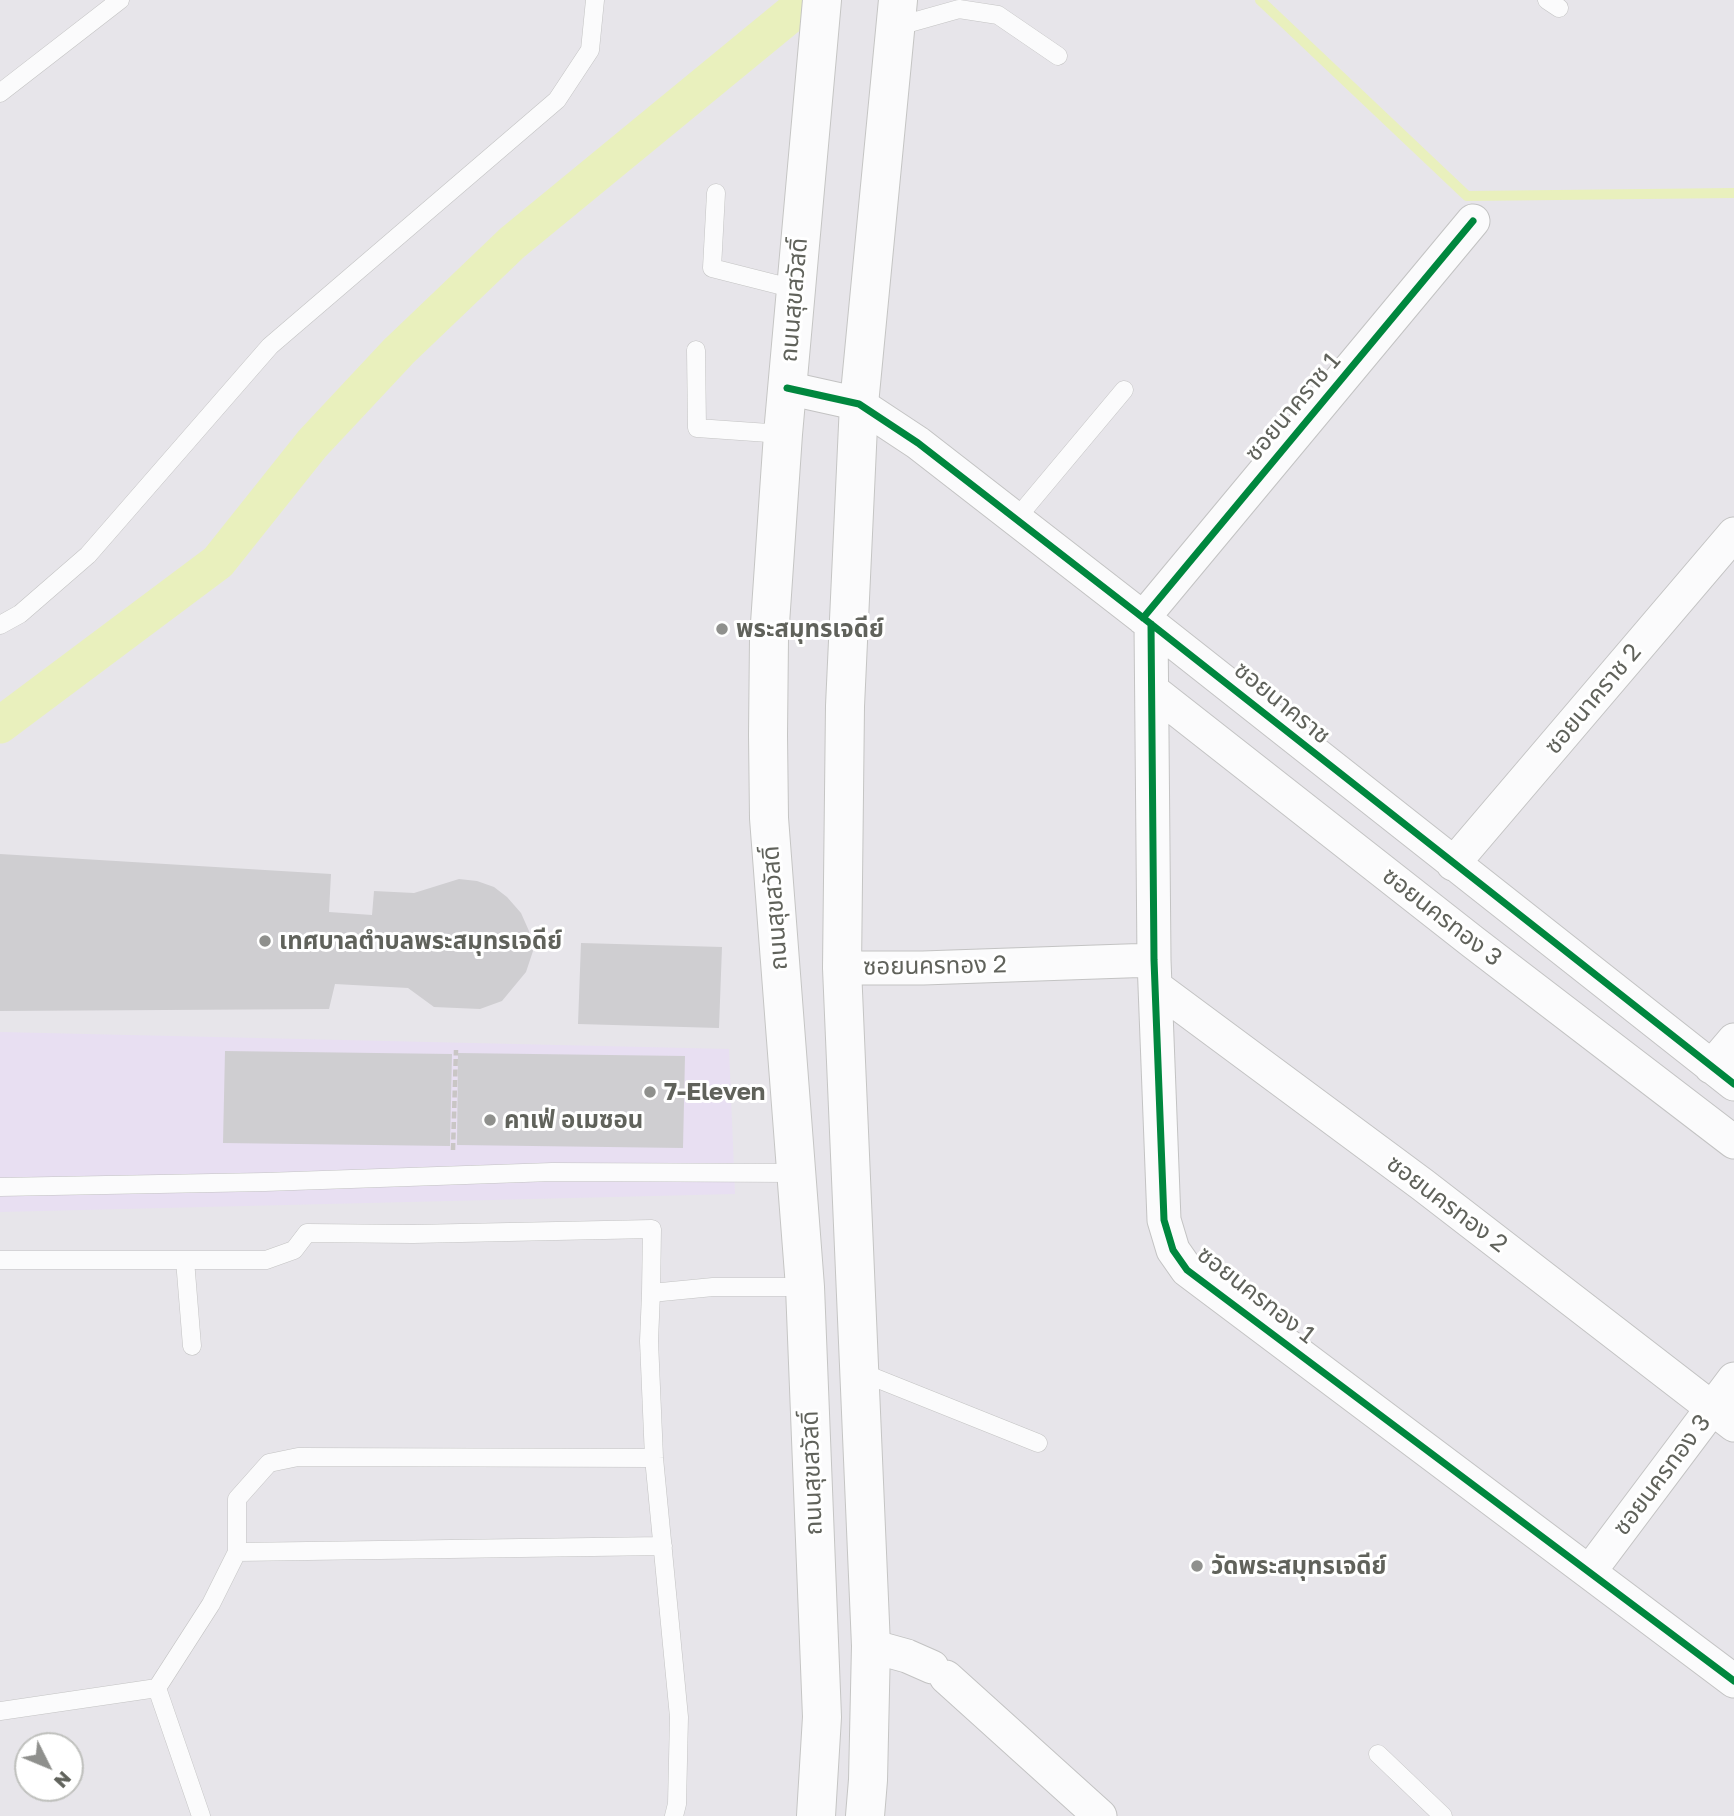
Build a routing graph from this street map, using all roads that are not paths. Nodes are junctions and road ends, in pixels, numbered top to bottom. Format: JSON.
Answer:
{"nodes":[{"id":1,"x":120,"y":0,"type":"edge"},
{"id":2,"x":595,"y":0,"type":"edge"},
{"id":3,"x":822,"y":0,"type":"edge"},
{"id":4,"x":897,"y":14,"type":"edge"},
{"id":5,"x":1058,"y":56,"type":"dead end"},
{"id":6,"x":0,"y":93,"type":"edge"},
{"id":7,"x":716,"y":193,"type":"dead end"},
{"id":8,"x":1473,"y":221,"type":"dead end"},
{"id":9,"x":795,"y":289,"type":"junction"},
{"id":10,"x":696,"y":351,"type":"dead end"},
{"id":11,"x":787,"y":388,"type":"junction"},
{"id":12,"x":1124,"y":390,"type":"dead end"},
{"id":13,"x":859,"y":404,"type":"junction"},
{"id":14,"x":783,"y":434,"type":"junction"},
{"id":15,"x":1016,"y":519,"type":"junction"},
{"id":16,"x":1734,"y":534,"type":"edge"},
{"id":17,"x":1147,"y":621,"type":"junction"},
{"id":18,"x":0,"y":625,"type":"edge"},
{"id":19,"x":1152,"y":690,"type":"junction"},
{"id":20,"x":1453,"y":864,"type":"junction"},
{"id":21,"x":842,"y":968,"type":"junction"},
{"id":22,"x":1155,"y":974,"type":"junction"},
{"id":23,"x":1734,"y":1040,"type":"edge"},
{"id":24,"x":1723,"y":1075,"type":"edge"},
{"id":25,"x":1734,"y":1142,"type":"edge"},
{"id":26,"x":797,"y":1173,"type":"junction"},
{"id":27,"x":0,"y":1186,"type":"edge"},
{"id":28,"x":0,"y":1260,"type":"edge"},
{"id":29,"x":185,"y":1260,"type":"junction"},
{"id":30,"x":805,"y":1287,"type":"junction"},
{"id":31,"x":651,"y":1293,"type":"junction"},
{"id":32,"x":192,"y":1346,"type":"dead end"},
{"id":33,"x":858,"y":1371,"type":"junction"},
{"id":34,"x":1734,"y":1379,"type":"edge"},
{"id":35,"x":1723,"y":1417,"type":"edge"},
{"id":36,"x":1038,"y":1443,"type":"dead end"},
{"id":37,"x":654,"y":1458,"type":"junction"},
{"id":38,"x":663,"y":1546,"type":"junction"},
{"id":39,"x":237,"y":1552,"type":"junction"},
{"id":40,"x":1590,"y":1571,"type":"junction"},
{"id":41,"x":871,"y":1646,"type":"junction"},
{"id":42,"x":1734,"y":1681,"type":"edge"},
{"id":43,"x":157,"y":1688,"type":"junction"},
{"id":44,"x":0,"y":1711,"type":"edge"},
{"id":45,"x":1378,"y":1754,"type":"dead end"},
{"id":46,"x":201,"y":1816,"type":"edge"},
{"id":47,"x":674,"y":1816,"type":"edge"},
{"id":48,"x":816,"y":1816,"type":"edge"},
{"id":49,"x":865,"y":1816,"type":"edge"},
{"id":50,"x":1100,"y":1816,"type":"edge"},
{"id":51,"x":1443,"y":1816,"type":"edge"}],
"edges":[{"from":1,"to":6,"type":"lane"},
{"from":2,"to":18,"type":"lane"},
{"from":3,"to":9,"type":"main road","name":"ถนนสุขสวัสดิ์"},
{"from":4,"to":5,"type":"lane"},
{"from":4,"to":13,"type":"main road","name":"ถนนสุขสวัสดิ์"},
{"from":7,"to":9,"type":"lane"},
{"from":8,"to":17,"type":"street","name":"ซอยนาคราช 1"},
{"from":9,"to":11,"type":"main road","name":"ถนนสุขสวัสดิ์"},
{"from":10,"to":14,"type":"lane"},
{"from":11,"to":13,"type":"street","name":"ซอยนาคราช"},
{"from":11,"to":14,"type":"main road","name":"ถนนสุขสวัสดิ์"},
{"from":12,"to":15,"type":"lane"},
{"from":13,"to":15,"type":"street","name":"ซอยนาคราช"},
{"from":13,"to":21,"type":"main road","name":"ถนนสุขสวัสดิ์"},
{"from":14,"to":26,"type":"main road","name":"ถนนสุขสวัสดิ์"},
{"from":15,"to":17,"type":"street","name":"ซอยนาคราช"},
{"from":16,"to":20,"type":"street","name":"ซอยนาคราช 2"},
{"from":17,"to":19,"type":"street","name":"ซอยนครทอง 1"},
{"from":17,"to":20,"type":"street","name":"ซอยนาคราช"},
{"from":19,"to":22,"type":"street","name":"ซอยนครทอง 1"},
{"from":19,"to":25,"type":"street","name":"ซอยนครทอง 3"},
{"from":20,"to":24,"type":"street","name":"ซอยนาคราช"},
{"from":21,"to":22,"type":"street","name":"ซอยนครทอง 2"},
{"from":21,"to":33,"type":"main road","name":"ถนนสุขสวัสดิ์"},
{"from":22,"to":35,"type":"street","name":"ซอยนครทอง 2"},
{"from":22,"to":40,"type":"street","name":"ซอยนครทอง 1"},
{"from":23,"to":24,"type":"street"},
{"from":26,"to":27,"type":"lane"},
{"from":26,"to":30,"type":"main road","name":"ถนนสุขสวัสดิ์"},
{"from":28,"to":29,"type":"lane"},
{"from":29,"to":31,"type":"lane"},
{"from":29,"to":32,"type":"lane"},
{"from":30,"to":31,"type":"lane"},
{"from":30,"to":48,"type":"main road","name":"ถนนสุขสวัสดิ์"},
{"from":31,"to":37,"type":"lane"},
{"from":33,"to":36,"type":"lane"},
{"from":33,"to":41,"type":"main road","name":"ถนนสุขสวัสดิ์"},
{"from":34,"to":35,"type":"street","name":"ซอยนครทอง 3"},
{"from":35,"to":40,"type":"street","name":"ซอยนครทอง 3"},
{"from":37,"to":38,"type":"lane"},
{"from":37,"to":39,"type":"lane"},
{"from":38,"to":39,"type":"lane"},
{"from":38,"to":47,"type":"lane"},
{"from":39,"to":43,"type":"lane"},
{"from":40,"to":42,"type":"street","name":"ซอยนครทอง 1"},
{"from":41,"to":49,"type":"main road","name":"ถนนสุขสวัสดิ์"},
{"from":41,"to":50,"type":"street"},
{"from":43,"to":44,"type":"lane"},
{"from":43,"to":46,"type":"lane"},
{"from":45,"to":51,"type":"lane"}]}
